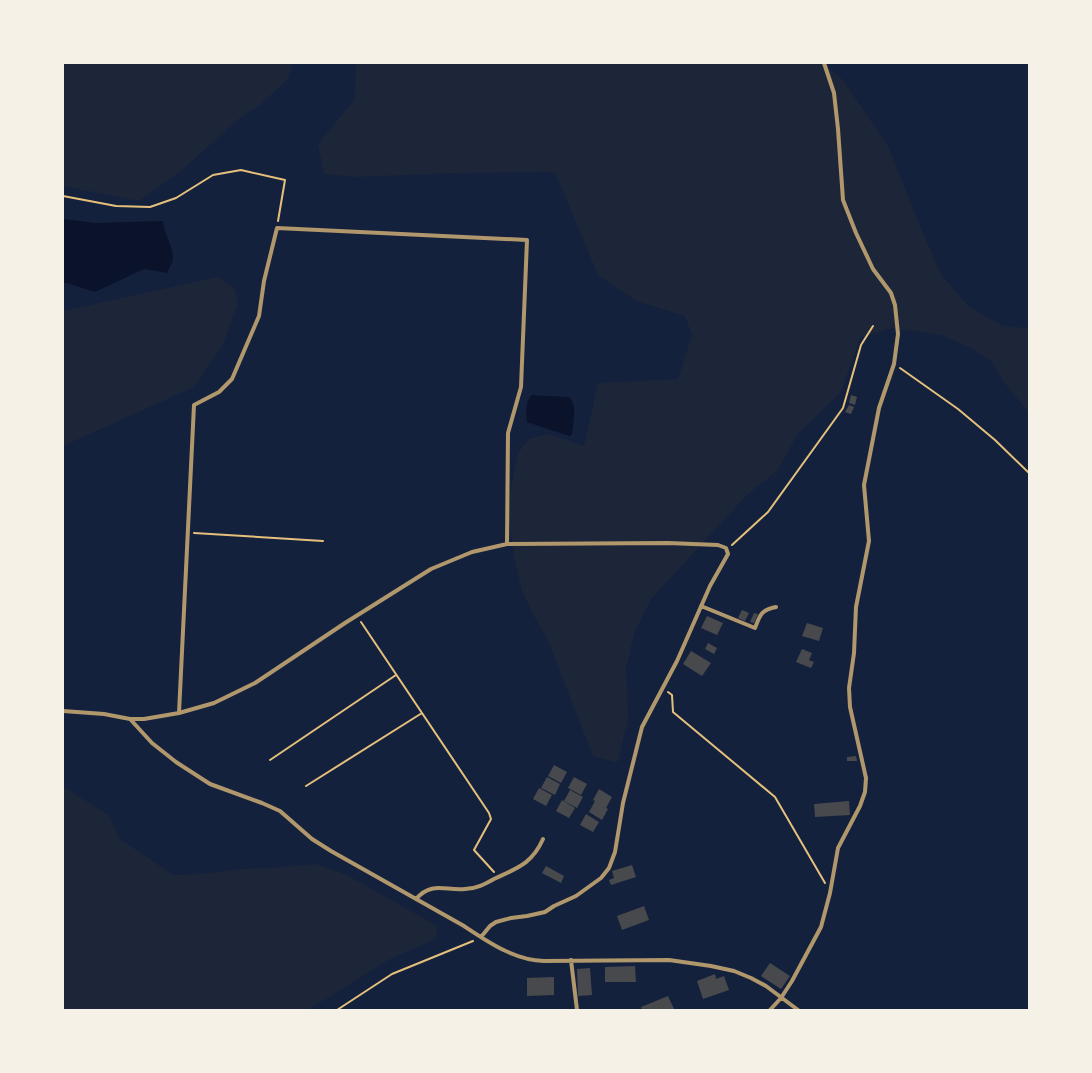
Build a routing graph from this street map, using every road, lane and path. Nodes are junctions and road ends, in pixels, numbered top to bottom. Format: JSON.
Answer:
{"nodes":[{"id":1,"x":824,"y":63,"type":"edge"},
{"id":2,"x":63,"y":196,"type":"edge"},
{"id":3,"x":277,"y":228,"type":"junction"},
{"id":4,"x":873,"y":326,"type":"dead end"},
{"id":5,"x":894,"y":364,"type":"junction"},
{"id":6,"x":1029,"y":473,"type":"edge"},
{"id":7,"x":188,"y":532,"type":"junction"},
{"id":8,"x":323,"y":541,"type":"dead end"},
{"id":9,"x":507,"y":544,"type":"junction"},
{"id":10,"x":727,"y":550,"type":"junction"},
{"id":11,"x":701,"y":606,"type":"junction"},
{"id":12,"x":776,"y":607,"type":"dead end"},
{"id":13,"x":356,"y":616,"type":"junction"},
{"id":14,"x":396,"y":675,"type":"junction"},
{"id":15,"x":663,"y":688,"type":"junction"},
{"id":16,"x":63,"y":711,"type":"edge"},
{"id":17,"x":179,"y":713,"type":"junction"},
{"id":18,"x":422,"y":714,"type":"junction"},
{"id":19,"x":130,"y":719,"type":"junction"},
{"id":20,"x":270,"y":760,"type":"dead end"},
{"id":21,"x":306,"y":786,"type":"dead end"},
{"id":22,"x":543,"y":839,"type":"dead end"},
{"id":23,"x":499,"y":877,"type":"junction"},
{"id":24,"x":830,"y":893,"type":"junction"},
{"id":25,"x":416,"y":899,"type":"junction"},
{"id":26,"x":481,"y":937,"type":"junction"},
{"id":27,"x":571,"y":960,"type":"junction"},
{"id":28,"x":780,"y":998,"type":"junction"},
{"id":29,"x":337,"y":1010,"type":"edge"},
{"id":30,"x":577,"y":1010,"type":"edge"},
{"id":31,"x":770,"y":1010,"type":"edge"},
{"id":32,"x":798,"y":1010,"type":"edge"}],
"edges":[{"from":1,"to":5,"type":"street"},
{"from":2,"to":3,"type":"path"},
{"from":3,"to":7,"type":"street"},
{"from":3,"to":9,"type":"street"},
{"from":4,"to":10,"type":"path"},
{"from":5,"to":6,"type":"path"},
{"from":5,"to":24,"type":"street"},
{"from":7,"to":8,"type":"path"},
{"from":7,"to":17,"type":"street"},
{"from":9,"to":10,"type":"street"},
{"from":9,"to":13,"type":"street"},
{"from":10,"to":11,"type":"street"},
{"from":11,"to":12,"type":"street"},
{"from":11,"to":15,"type":"street"},
{"from":13,"to":14,"type":"path"},
{"from":13,"to":17,"type":"street"},
{"from":14,"to":18,"type":"path"},
{"from":14,"to":20,"type":"path"},
{"from":15,"to":24,"type":"path"},
{"from":15,"to":26,"type":"street"},
{"from":16,"to":19,"type":"street"},
{"from":17,"to":19,"type":"street"},
{"from":18,"to":21,"type":"path"},
{"from":18,"to":23,"type":"path"},
{"from":19,"to":25,"type":"street"},
{"from":22,"to":23,"type":"street"},
{"from":23,"to":25,"type":"street"},
{"from":24,"to":28,"type":"street"},
{"from":25,"to":26,"type":"street"},
{"from":26,"to":27,"type":"street"},
{"from":26,"to":29,"type":"path"},
{"from":27,"to":28,"type":"street"},
{"from":27,"to":30,"type":"street"},
{"from":28,"to":31,"type":"street"},
{"from":28,"to":32,"type":"street"}]}
